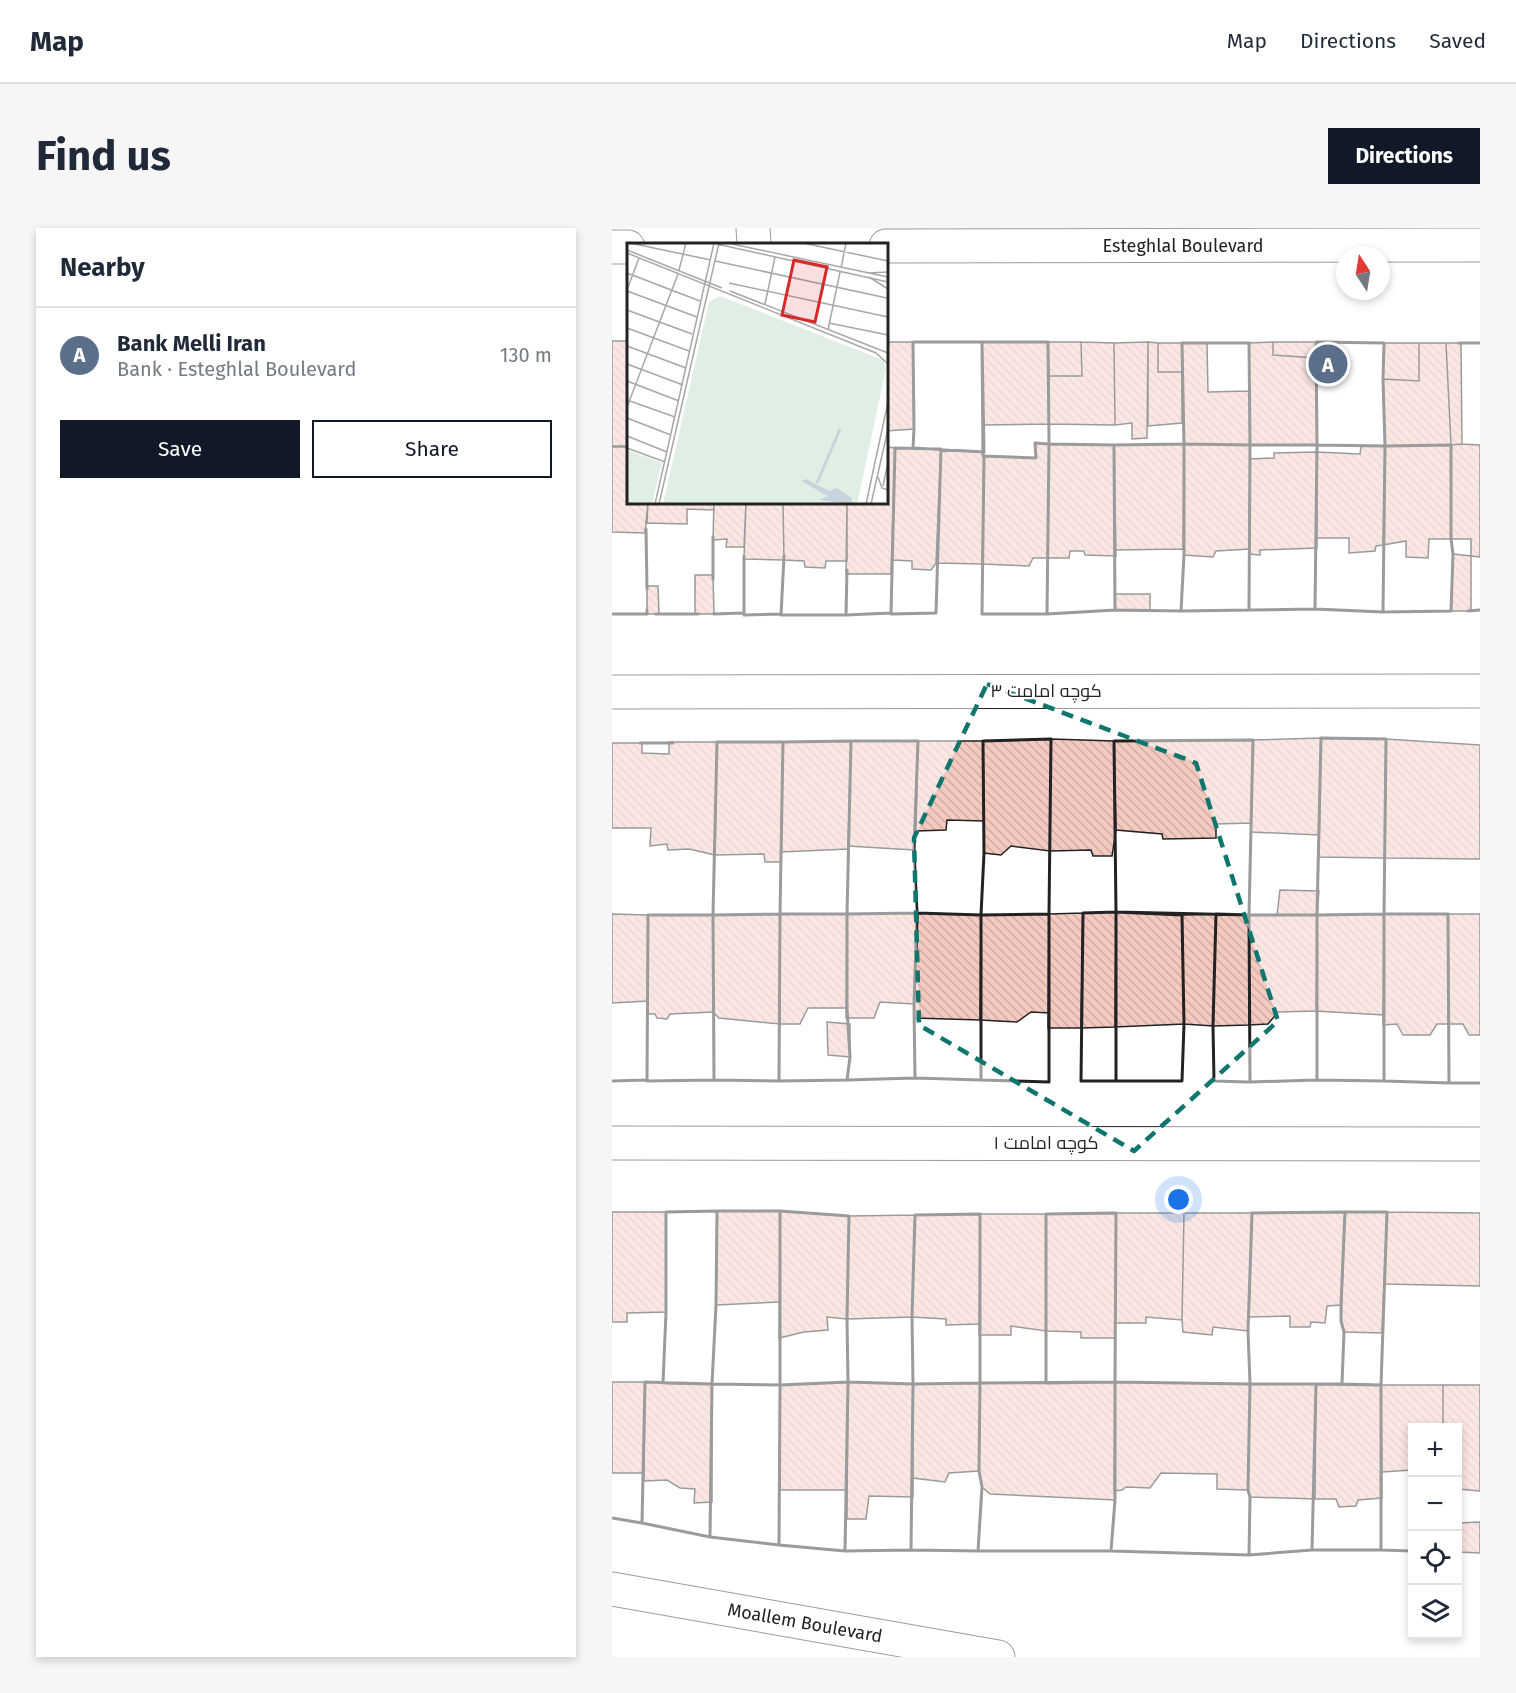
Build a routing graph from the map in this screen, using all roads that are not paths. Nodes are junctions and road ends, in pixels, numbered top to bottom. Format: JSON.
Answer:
{"nodes":[{"id":1,"x":753,"y":228,"type":"edge"},
{"id":2,"x":754,"y":243,"type":"edge"},
{"id":3,"x":1480,"y":245,"type":"edge"},
{"id":4,"x":888,"y":246,"type":"edge"},
{"id":5,"x":1480,"y":691,"type":"edge"},
{"id":6,"x":612,"y":692,"type":"edge"},
{"id":7,"x":612,"y":1143,"type":"edge"},
{"id":8,"x":1480,"y":1143,"type":"edge"},
{"id":9,"x":612,"y":1589,"type":"edge"},
{"id":10,"x":998,"y":1657,"type":"edge"}],
"edges":[{"from":1,"to":2,"type":"street"},
{"from":3,"to":4,"type":"street","name":"Esteghlal Boulevard"},
{"from":5,"to":6,"type":"street","name":"کوچه امامت ۳"},
{"from":7,"to":8,"type":"street","name":"کوچه امامت ۱"},
{"from":9,"to":10,"type":"street","name":"Moallem Boulevard"}]}
